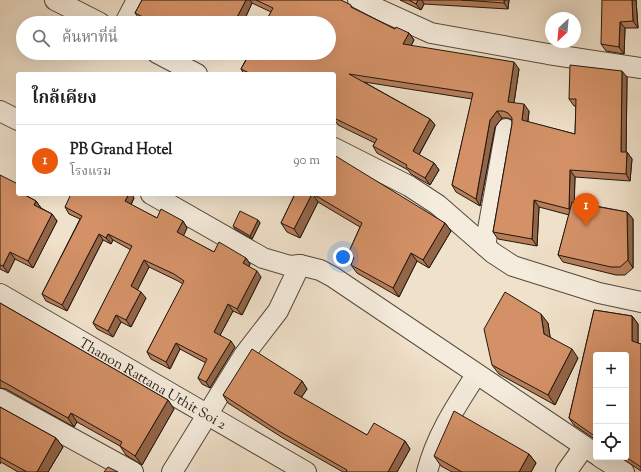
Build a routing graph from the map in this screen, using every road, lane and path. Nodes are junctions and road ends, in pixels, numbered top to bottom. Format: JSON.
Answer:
{"nodes":[{"id":1,"x":55,"y":0,"type":"edge"},
{"id":2,"x":137,"y":0,"type":"edge"},
{"id":3,"x":358,"y":0,"type":"edge"},
{"id":4,"x":86,"y":16,"type":"edge"},
{"id":5,"x":129,"y":16,"type":"edge"},
{"id":6,"x":170,"y":60,"type":"edge"},
{"id":7,"x":641,"y":68,"type":"edge"},
{"id":8,"x":193,"y":72,"type":"edge"},
{"id":9,"x":0,"y":110,"type":"edge"},
{"id":10,"x":16,"y":119,"type":"edge"},
{"id":11,"x":506,"y":129,"type":"dead end"},
{"id":12,"x":336,"y":149,"type":"edge"},
{"id":13,"x":154,"y":196,"type":"edge"},
{"id":14,"x":485,"y":246,"type":"junction"},
{"id":15,"x":300,"y":265,"type":"junction"},
{"id":16,"x":0,"y":294,"type":"edge"},
{"id":17,"x":641,"y":302,"type":"edge"},
{"id":18,"x":476,"y":375,"type":"junction"},
{"id":19,"x":0,"y":399,"type":"edge"},
{"id":20,"x":207,"y":414,"type":"junction"},
{"id":21,"x":593,"y":452,"type":"edge"},
{"id":22,"x":593,"y":454,"type":"edge"},
{"id":23,"x":605,"y":460,"type":"edge"},
{"id":24,"x":133,"y":472,"type":"edge"},
{"id":25,"x":172,"y":472,"type":"edge"},
{"id":26,"x":306,"y":472,"type":"edge"},
{"id":27,"x":428,"y":472,"type":"edge"},
{"id":28,"x":566,"y":472,"type":"edge"},
{"id":29,"x":624,"y":472,"type":"edge"}],
"edges":[{"from":1,"to":4,"type":"street"},
{"from":2,"to":5,"type":"street"},
{"from":3,"to":7,"type":"street"},
{"from":6,"to":8,"type":"street"},
{"from":9,"to":10,"type":"street"},
{"from":11,"to":14,"type":"street"},
{"from":12,"to":14,"type":"street"},
{"from":13,"to":15,"type":"street"},
{"from":14,"to":17,"type":"street"},
{"from":15,"to":18,"type":"street"},
{"from":15,"to":20,"type":"street"},
{"from":16,"to":20,"type":"street","name":"Thanon Rattana Uthit Soi 2"},
{"from":18,"to":21,"type":"street"},
{"from":18,"to":27,"type":"street"},
{"from":19,"to":24,"type":"street"},
{"from":20,"to":25,"type":"street"},
{"from":20,"to":26,"type":"street","name":"Thanon Rattana Uthit Soi 2"},
{"from":22,"to":28,"type":"street"},
{"from":23,"to":29,"type":"street"}]}
